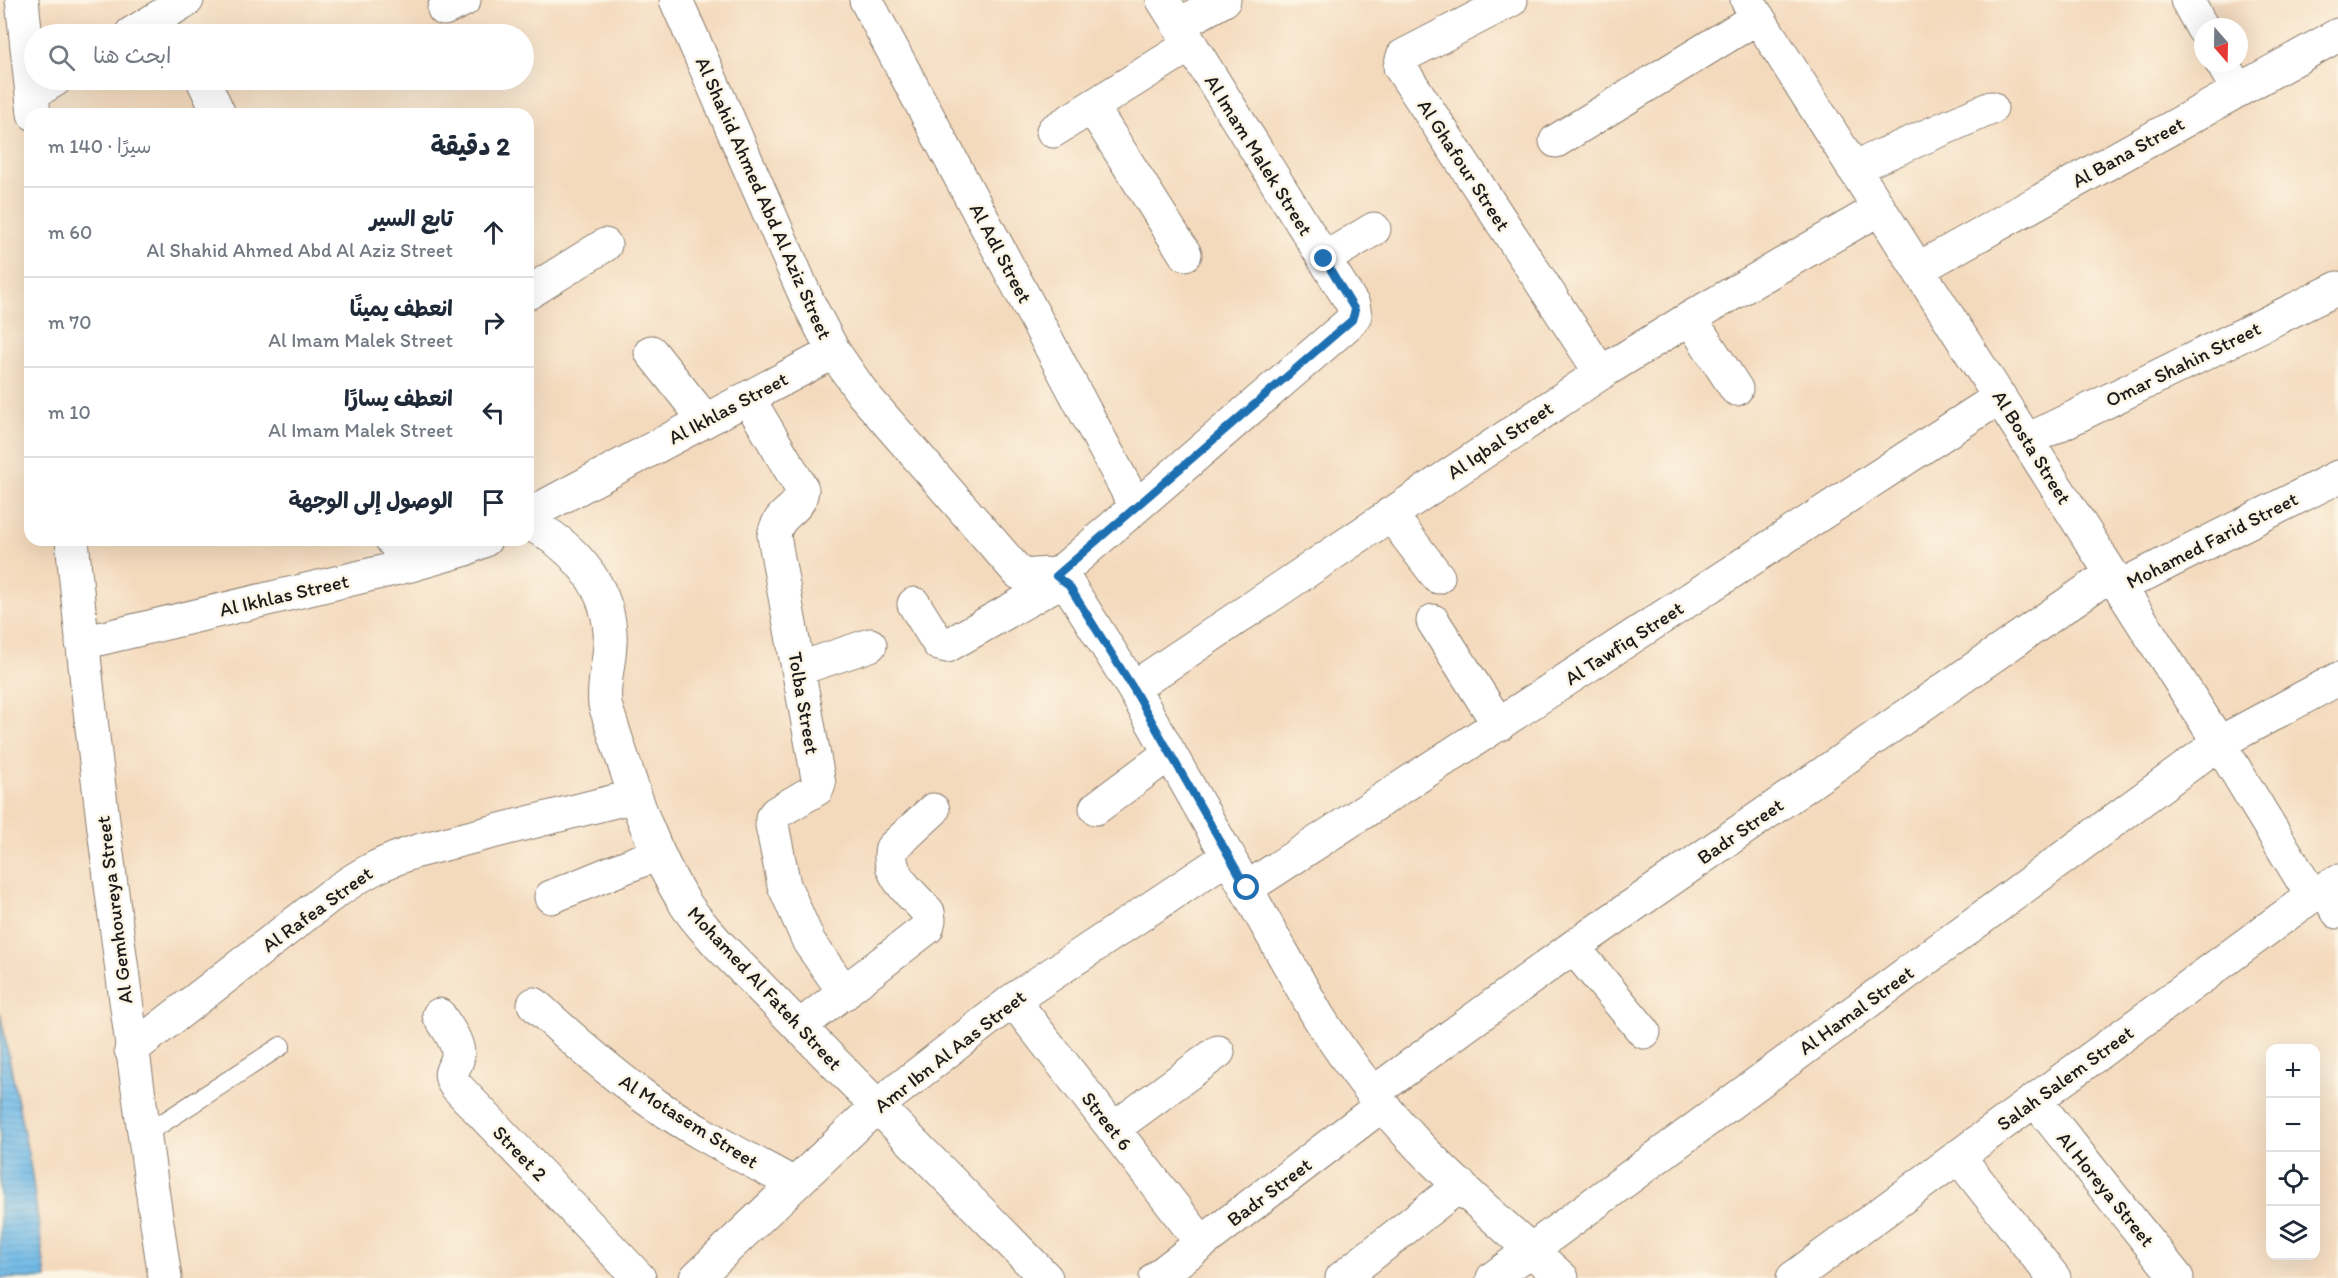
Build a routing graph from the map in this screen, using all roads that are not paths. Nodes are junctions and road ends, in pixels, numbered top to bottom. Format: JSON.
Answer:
{"nodes":[{"id":1,"x":22,"y":0,"type":"edge"},
{"id":2,"x":676,"y":0,"type":"edge"},
{"id":3,"x":866,"y":0,"type":"edge"},
{"id":4,"x":1224,"y":0,"type":"edge"},
{"id":5,"x":1511,"y":0,"type":"edge"},
{"id":6,"x":2187,"y":0,"type":"edge"},
{"id":7,"x":1753,"y":8,"type":"edge"},
{"id":8,"x":179,"y":15,"type":"edge"},
{"id":9,"x":2197,"y":18,"type":"edge"},
{"id":10,"x":1177,"y":23,"type":"edge"},
{"id":11,"x":27,"y":24,"type":"edge"},
{"id":12,"x":156,"y":24,"type":"edge"},
{"id":13,"x":2338,"y":35,"type":"edge"},
{"id":14,"x":2230,"y":77,"type":"edge"},
{"id":15,"x":207,"y":90,"type":"edge"},
{"id":16,"x":1092,"y":107,"type":"junction"},
{"id":17,"x":216,"y":108,"type":"edge"},
{"id":18,"x":1991,"y":108,"type":"dead end"},
{"id":19,"x":1053,"y":131,"type":"dead end"},
{"id":20,"x":1556,"y":141,"type":"dead end"},
{"id":21,"x":1853,"y":168,"type":"junction"},
{"id":22,"x":1879,"y":209,"type":"junction"},
{"id":23,"x":1374,"y":229,"type":"dead end"},
{"id":24,"x":605,"y":245,"type":"dead end"},
{"id":25,"x":1185,"y":254,"type":"dead end"},
{"id":26,"x":1324,"y":259,"type":"junction"},
{"id":27,"x":1918,"y":269,"type":"junction"},
{"id":28,"x":2338,"y":288,"type":"edge"},
{"id":29,"x":534,"y":289,"type":"edge"},
{"id":30,"x":1690,"y":318,"type":"junction"},
{"id":31,"x":651,"y":352,"type":"dead end"},
{"id":32,"x":834,"y":352,"type":"junction"},
{"id":33,"x":1601,"y":373,"type":"junction"},
{"id":34,"x":1736,"y":389,"type":"dead end"},
{"id":35,"x":2000,"y":397,"type":"junction"},
{"id":36,"x":748,"y":398,"type":"junction"},
{"id":37,"x":705,"y":420,"type":"junction"},
{"id":38,"x":2028,"y":440,"type":"junction"},
{"id":39,"x":2338,"y":477,"type":"edge"},
{"id":40,"x":1136,"y":507,"type":"junction"},
{"id":41,"x":534,"y":512,"type":"edge"},
{"id":42,"x":1390,"y":514,"type":"junction"},
{"id":43,"x":534,"y":526,"type":"edge"},
{"id":44,"x":73,"y":546,"type":"edge"},
{"id":45,"x":471,"y":546,"type":"edge"},
{"id":46,"x":402,"y":552,"type":"edge"},
{"id":47,"x":1438,"y":577,"type":"dead end"},
{"id":48,"x":1059,"y":578,"type":"junction"},
{"id":49,"x":2115,"y":581,"type":"junction"},
{"id":50,"x":914,"y":604,"type":"dead end"},
{"id":51,"x":1433,"y":621,"type":"dead end"},
{"id":52,"x":82,"y":643,"type":"junction"},
{"id":53,"x":870,"y":645,"type":"dead end"},
{"id":54,"x":798,"y":669,"type":"junction"},
{"id":55,"x":2338,"y":679,"type":"edge"},
{"id":56,"x":1133,"y":688,"type":"junction"},
{"id":57,"x":1499,"y":725,"type":"junction"},
{"id":58,"x":2219,"y":743,"type":"junction"},
{"id":59,"x":1170,"y":753,"type":"junction"},
{"id":60,"x":635,"y":796,"type":"junction"},
{"id":61,"x":1096,"y":808,"type":"dead end"},
{"id":62,"x":933,"y":810,"type":"dead end"},
{"id":63,"x":657,"y":854,"type":"junction"},
{"id":64,"x":1229,"y":856,"type":"junction"},
{"id":65,"x":1247,"y":888,"type":"junction"},
{"id":66,"x":2328,"y":895,"type":"edge"},
{"id":67,"x":551,"y":897,"type":"dead end"},
{"id":68,"x":1573,"y":947,"type":"junction"},
{"id":69,"x":845,"y":993,"type":"junction"},
{"id":70,"x":1013,"y":1000,"type":"junction"},
{"id":71,"x":534,"y":1004,"type":"dead end"},
{"id":72,"x":439,"y":1015,"type":"dead end"},
{"id":73,"x":799,"y":1027,"type":"junction"},
{"id":74,"x":1644,"y":1032,"type":"dead end"},
{"id":75,"x":281,"y":1046,"type":"dead end"},
{"id":76,"x":131,"y":1050,"type":"junction"},
{"id":77,"x":1218,"y":1052,"type":"dead end"},
{"id":78,"x":1377,"y":1100,"type":"junction"},
{"id":79,"x":2035,"y":1100,"type":"junction"},
{"id":80,"x":877,"y":1106,"type":"junction"},
{"id":81,"x":1113,"y":1129,"type":"junction"},
{"id":82,"x":144,"y":1135,"type":"junction"},
{"id":83,"x":1958,"y":1156,"type":"junction"},
{"id":84,"x":794,"y":1184,"type":"junction"},
{"id":85,"x":1460,"y":1185,"type":"junction"},
{"id":86,"x":1202,"y":1243,"type":"junction"},
{"id":87,"x":1531,"y":1249,"type":"junction"},
{"id":88,"x":165,"y":1278,"type":"edge"},
{"id":89,"x":639,"y":1278,"type":"edge"},
{"id":90,"x":696,"y":1278,"type":"edge"},
{"id":91,"x":1046,"y":1278,"type":"edge"},
{"id":92,"x":1156,"y":1278,"type":"edge"},
{"id":93,"x":1341,"y":1278,"type":"edge"},
{"id":94,"x":1493,"y":1278,"type":"edge"},
{"id":95,"x":1562,"y":1278,"type":"edge"},
{"id":96,"x":1793,"y":1278,"type":"edge"},
{"id":97,"x":2054,"y":1278,"type":"edge"},
{"id":98,"x":2177,"y":1278,"type":"edge"}],
"edges":[{"from":1,"to":11,"type":"street"},
{"from":2,"to":32,"type":"street","name":"Al Shahid Ahmed Abd Al Aziz Street"},
{"from":3,"to":40,"type":"street","name":"Al Adl Street"},
{"from":4,"to":10,"type":"street"},
{"from":5,"to":33,"type":"street","name":"Al Ghafour Street"},
{"from":6,"to":9,"type":"street"},
{"from":7,"to":20,"type":"street"},
{"from":7,"to":21,"type":"street","name":"Al Bosta Street"},
{"from":8,"to":12,"type":"street"},
{"from":10,"to":16,"type":"street"},
{"from":10,"to":26,"type":"street","name":"Al Imam Malek Street"},
{"from":13,"to":14,"type":"street","name":"Al Bana Street"},
{"from":14,"to":27,"type":"street","name":"Al Bana Street"},
{"from":15,"to":17,"type":"street"},
{"from":16,"to":19,"type":"street"},
{"from":16,"to":25,"type":"street"},
{"from":18,"to":21,"type":"street"},
{"from":21,"to":22,"type":"street","name":"Al Bosta Street"},
{"from":22,"to":27,"type":"street","name":"Al Bosta Street"},
{"from":22,"to":30,"type":"street","name":"Al Iqbal Street"},
{"from":23,"to":26,"type":"street"},
{"from":24,"to":29,"type":"street"},
{"from":26,"to":40,"type":"street","name":"Al Imam Malek Street"},
{"from":27,"to":35,"type":"street","name":"Al Bosta Street"},
{"from":28,"to":38,"type":"street","name":"Omar Shahin Street"},
{"from":30,"to":33,"type":"street","name":"Al Iqbal Street"},
{"from":30,"to":34,"type":"street"},
{"from":31,"to":37,"type":"street"},
{"from":32,"to":36,"type":"street","name":"Al Ikhlas Street"},
{"from":32,"to":48,"type":"street","name":"Al Shahid Ahmed Abd Al Aziz Street"},
{"from":33,"to":42,"type":"street","name":"Al Iqbal Street"},
{"from":35,"to":38,"type":"street","name":"Al Bosta Street"},
{"from":35,"to":57,"type":"street","name":"Al Tawfiq Street"},
{"from":36,"to":37,"type":"street","name":"Al Ikhlas Street"},
{"from":36,"to":54,"type":"street","name":"Tolba Street"},
{"from":37,"to":41,"type":"street","name":"Al Ikhlas Street"},
{"from":38,"to":49,"type":"street","name":"Al Bosta Street"},
{"from":39,"to":49,"type":"street","name":"Mohamed Farid Street"},
{"from":40,"to":48,"type":"street","name":"Al Imam Malek Street"},
{"from":42,"to":47,"type":"street"},
{"from":42,"to":56,"type":"street","name":"Al Iqbal Street"},
{"from":43,"to":60,"type":"street","name":"Mohamed Al Fateh Street"},
{"from":44,"to":52,"type":"street","name":"Al Gemhoureya Street"},
{"from":45,"to":46,"type":"street","name":"Al Ikhlas Street"},
{"from":46,"to":52,"type":"street","name":"Al Ikhlas Street"},
{"from":48,"to":50,"type":"street","name":"Al Imam Malek Street"},
{"from":48,"to":56,"type":"street"},
{"from":49,"to":58,"type":"street","name":"Al Bosta Street"},
{"from":49,"to":68,"type":"street","name":"Badr Street"},
{"from":51,"to":57,"type":"street"},
{"from":52,"to":76,"type":"street","name":"Al Gemhoureya Street"},
{"from":53,"to":54,"type":"street"},
{"from":54,"to":69,"type":"street","name":"Tolba Street"},
{"from":55,"to":58,"type":"street","name":"Al Hamal Street"},
{"from":56,"to":59,"type":"street"},
{"from":57,"to":65,"type":"street","name":"Al Tawfiq Street"},
{"from":58,"to":66,"type":"street","name":"Al Bosta Street"},
{"from":58,"to":87,"type":"street","name":"Al Hamal Street"},
{"from":59,"to":61,"type":"street"},
{"from":59,"to":64,"type":"street"},
{"from":60,"to":63,"type":"street","name":"Mohamed Al Fateh Street"},
{"from":60,"to":76,"type":"street","name":"Al Rafea Street"},
{"from":62,"to":69,"type":"street"},
{"from":63,"to":67,"type":"street"},
{"from":63,"to":73,"type":"street","name":"Mohamed Al Fateh Street"},
{"from":64,"to":65,"type":"street"},
{"from":64,"to":70,"type":"street","name":"Amr Ibn Al Aas Street"},
{"from":65,"to":78,"type":"street"},
{"from":66,"to":79,"type":"street","name":"Salah Salem Street"},
{"from":68,"to":74,"type":"street"},
{"from":68,"to":78,"type":"street","name":"Badr Street"},
{"from":69,"to":73,"type":"street"},
{"from":70,"to":80,"type":"street","name":"Amr Ibn Al Aas Street"},
{"from":70,"to":81,"type":"street","name":"Street 6"},
{"from":71,"to":84,"type":"street","name":"Al Motasem Street"},
{"from":72,"to":89,"type":"street","name":"Street 2"},
{"from":73,"to":80,"type":"street","name":"Mohamed Al Fateh Street"},
{"from":75,"to":82,"type":"lane"},
{"from":76,"to":82,"type":"street","name":"Al Gemhoureya Street"},
{"from":77,"to":81,"type":"street"},
{"from":78,"to":85,"type":"street"},
{"from":78,"to":86,"type":"street","name":"Badr Street"},
{"from":79,"to":83,"type":"street","name":"Salah Salem Street"},
{"from":79,"to":98,"type":"street","name":"Al Horeya Street"},
{"from":80,"to":84,"type":"street","name":"Amr Ibn Al Aas Street"},
{"from":80,"to":91,"type":"street","name":"Mohamed Al Fateh Street"},
{"from":81,"to":86,"type":"street","name":"Street 6"},
{"from":82,"to":88,"type":"street","name":"Al Gemhoureya Street"},
{"from":83,"to":96,"type":"street","name":"Salah Salem Street"},
{"from":83,"to":97,"type":"street"},
{"from":84,"to":90,"type":"street","name":"Amr Ibn Al Aas Street"},
{"from":85,"to":87,"type":"street"},
{"from":85,"to":93,"type":"street"},
{"from":86,"to":92,"type":"street","name":"Badr Street"},
{"from":87,"to":94,"type":"street","name":"Al Hamal Street"},
{"from":87,"to":95,"type":"street"}]}
